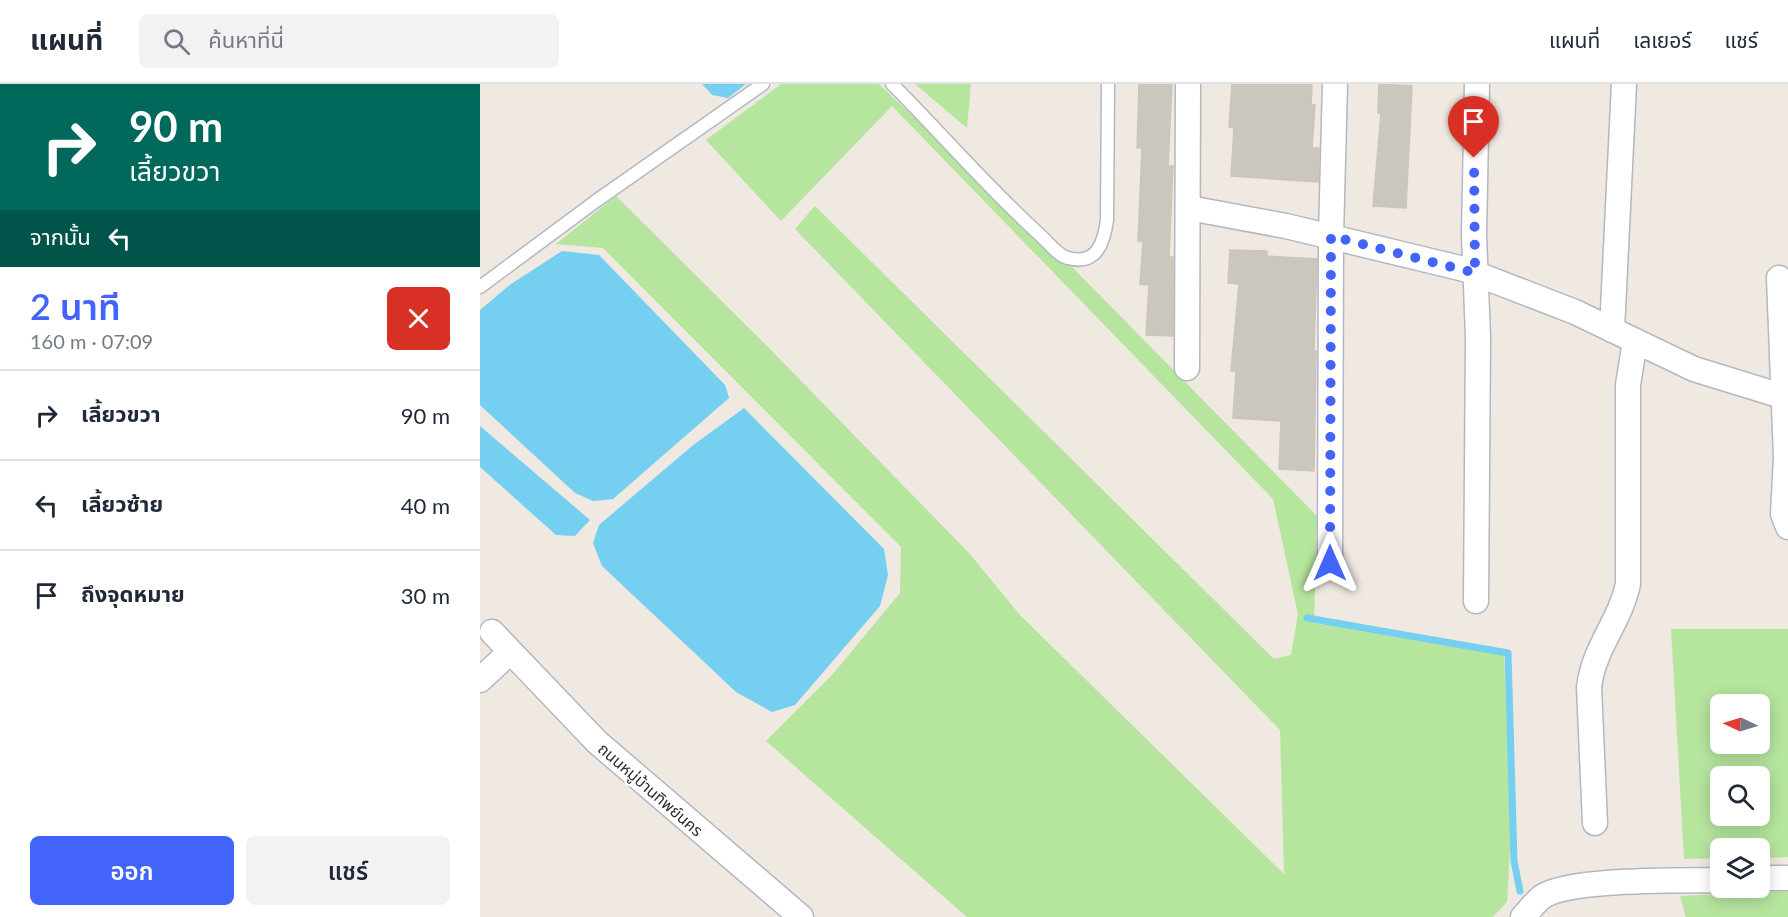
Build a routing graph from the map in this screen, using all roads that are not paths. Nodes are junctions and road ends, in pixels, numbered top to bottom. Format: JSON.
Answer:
{"nodes":[{"id":1,"x":763,"y":84,"type":"edge"},
{"id":2,"x":892,"y":84,"type":"edge"},
{"id":3,"x":1108,"y":84,"type":"edge"},
{"id":4,"x":1188,"y":84,"type":"edge"},
{"id":5,"x":1335,"y":84,"type":"edge"},
{"id":6,"x":1477,"y":84,"type":"edge"},
{"id":7,"x":1624,"y":84,"type":"edge"},
{"id":8,"x":1189,"y":208,"type":"junction"},
{"id":9,"x":1331,"y":236,"type":"junction"},
{"id":10,"x":1475,"y":273,"type":"junction"},
{"id":11,"x":1779,"y":278,"type":"dead end"},
{"id":12,"x":480,"y":287,"type":"edge"},
{"id":13,"x":1612,"y":330,"type":"junction"},
{"id":14,"x":1635,"y":341,"type":"junction"},
{"id":15,"x":1187,"y":368,"type":"dead end"},
{"id":16,"x":1786,"y":398,"type":"edge"},
{"id":17,"x":1788,"y":527,"type":"edge"},
{"id":18,"x":1330,"y":563,"type":"dead end"},
{"id":19,"x":1476,"y":601,"type":"dead end"},
{"id":20,"x":492,"y":632,"type":"dead end"},
{"id":21,"x":510,"y":652,"type":"junction"},
{"id":22,"x":480,"y":680,"type":"edge"},
{"id":23,"x":1595,"y":823,"type":"dead end"},
{"id":24,"x":1788,"y":878,"type":"edge"},
{"id":25,"x":1770,"y":879,"type":"edge"},
{"id":26,"x":1710,"y":880,"type":"edge"},
{"id":27,"x":801,"y":917,"type":"edge"},
{"id":28,"x":1523,"y":917,"type":"edge"}],
"edges":[{"from":1,"to":12,"type":"lane"},
{"from":2,"to":3,"type":"lane"},
{"from":4,"to":8,"type":"street"},
{"from":5,"to":9,"type":"street"},
{"from":6,"to":10,"type":"street"},
{"from":7,"to":13,"type":"street"},
{"from":8,"to":9,"type":"street"},
{"from":8,"to":15,"type":"street"},
{"from":9,"to":10,"type":"street"},
{"from":9,"to":18,"type":"street"},
{"from":10,"to":13,"type":"street"},
{"from":10,"to":19,"type":"street"},
{"from":11,"to":16,"type":"street"},
{"from":13,"to":14,"type":"street"},
{"from":14,"to":16,"type":"street"},
{"from":14,"to":23,"type":"street"},
{"from":16,"to":17,"type":"street"},
{"from":20,"to":21,"type":"street","name":"ถนนหมู่บ้านทิพย์นคร"},
{"from":21,"to":22,"type":"street"},
{"from":21,"to":27,"type":"street","name":"ถนนหมู่บ้านทิพย์นคร"},
{"from":24,"to":25,"type":"street"},
{"from":26,"to":28,"type":"street"}]}
